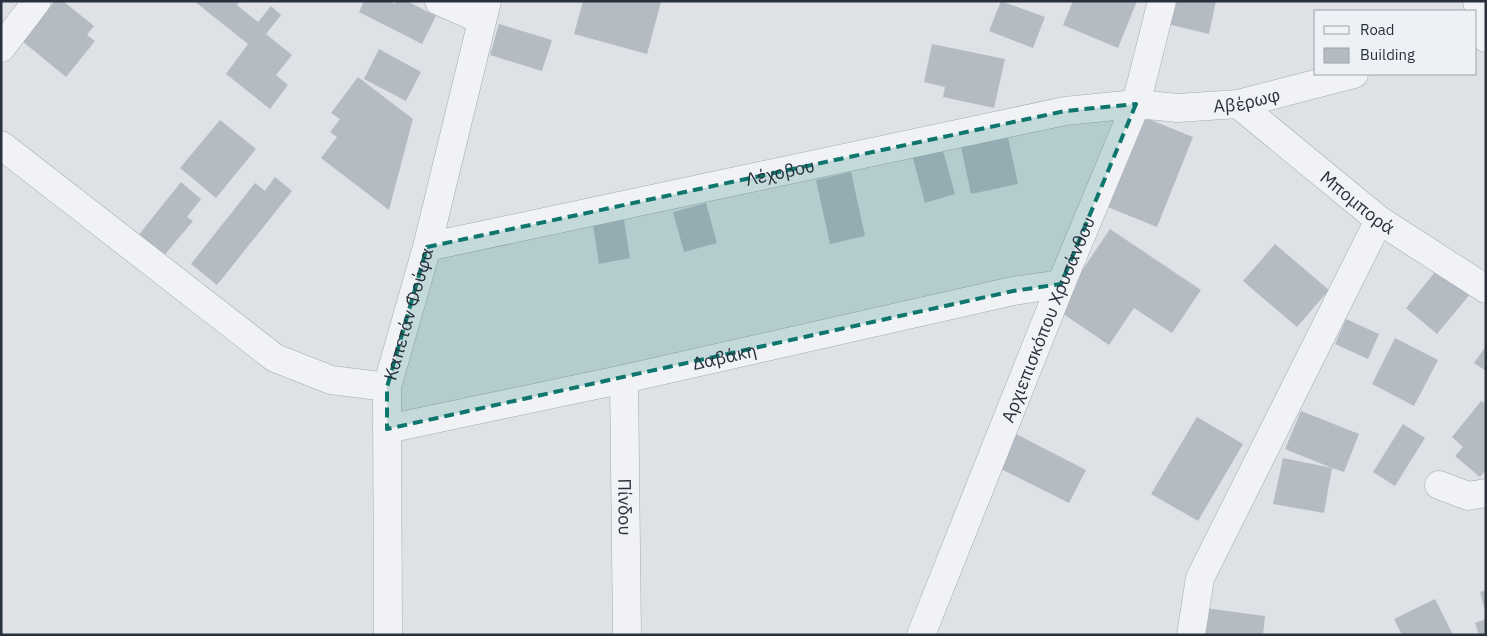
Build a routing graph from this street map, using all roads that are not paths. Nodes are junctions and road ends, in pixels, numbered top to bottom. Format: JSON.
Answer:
{"nodes":[{"id":1,"x":37,"y":1,"type":"edge"},
{"id":2,"x":439,"y":1,"type":"edge"},
{"id":3,"x":1162,"y":1,"type":"edge"},
{"id":4,"x":1477,"y":1,"type":"edge"},
{"id":5,"x":484,"y":10,"type":"edge"},
{"id":6,"x":1486,"y":39,"type":"edge"},
{"id":7,"x":1,"y":48,"type":"edge"},
{"id":8,"x":1350,"y":75,"type":"edge"},
{"id":9,"x":1136,"y":104,"type":"junction"},
{"id":10,"x":1238,"y":104,"type":"junction"},
{"id":11,"x":1,"y":145,"type":"edge"},
{"id":12,"x":1379,"y":220,"type":"junction"},
{"id":13,"x":427,"y":247,"type":"junction"},
{"id":14,"x":1061,"y":284,"type":"junction"},
{"id":15,"x":1486,"y":289,"type":"edge"},
{"id":16,"x":624,"y":379,"type":"junction"},
{"id":17,"x":388,"y":387,"type":"junction"},
{"id":18,"x":387,"y":429,"type":"junction"},
{"id":19,"x":1439,"y":485,"type":"dead end"},
{"id":20,"x":1486,"y":494,"type":"edge"},
{"id":21,"x":388,"y":635,"type":"edge"},
{"id":22,"x":627,"y":635,"type":"edge"},
{"id":23,"x":921,"y":635,"type":"edge"},
{"id":24,"x":1190,"y":635,"type":"edge"}],
"edges":[{"from":1,"to":7,"type":"street"},
{"from":2,"to":5,"type":"street"},
{"from":3,"to":9,"type":"street","name":"Αρχιεπισκόπου Χρυσάνθου"},
{"from":4,"to":6,"type":"street"},
{"from":5,"to":13,"type":"street","name":"Καπετάν Φούφα"},
{"from":8,"to":10,"type":"street","name":"Αβέρωφ"},
{"from":9,"to":10,"type":"street","name":"Αβέρωφ"},
{"from":9,"to":13,"type":"street","name":"Λέχοβου"},
{"from":9,"to":14,"type":"street","name":"Αρχιεπισκόπου Χρυσάνθου"},
{"from":10,"to":12,"type":"street","name":"Μπομπορά"},
{"from":11,"to":17,"type":"street"},
{"from":12,"to":15,"type":"street","name":"Μπομπορά"},
{"from":12,"to":24,"type":"street"},
{"from":13,"to":17,"type":"street","name":"Καπετάν Φούφα"},
{"from":14,"to":16,"type":"street","name":"Δαβάκη"},
{"from":14,"to":23,"type":"street","name":"Αρχιεπισκόπου Χρυσάνθου"},
{"from":16,"to":18,"type":"street","name":"Δαβάκη"},
{"from":16,"to":22,"type":"street","name":"Πίνδου"},
{"from":17,"to":18,"type":"street","name":"Καπετάν Φούφα"},
{"from":18,"to":21,"type":"street","name":"Καπετάν Φούφα"},
{"from":19,"to":20,"type":"street"}]}
